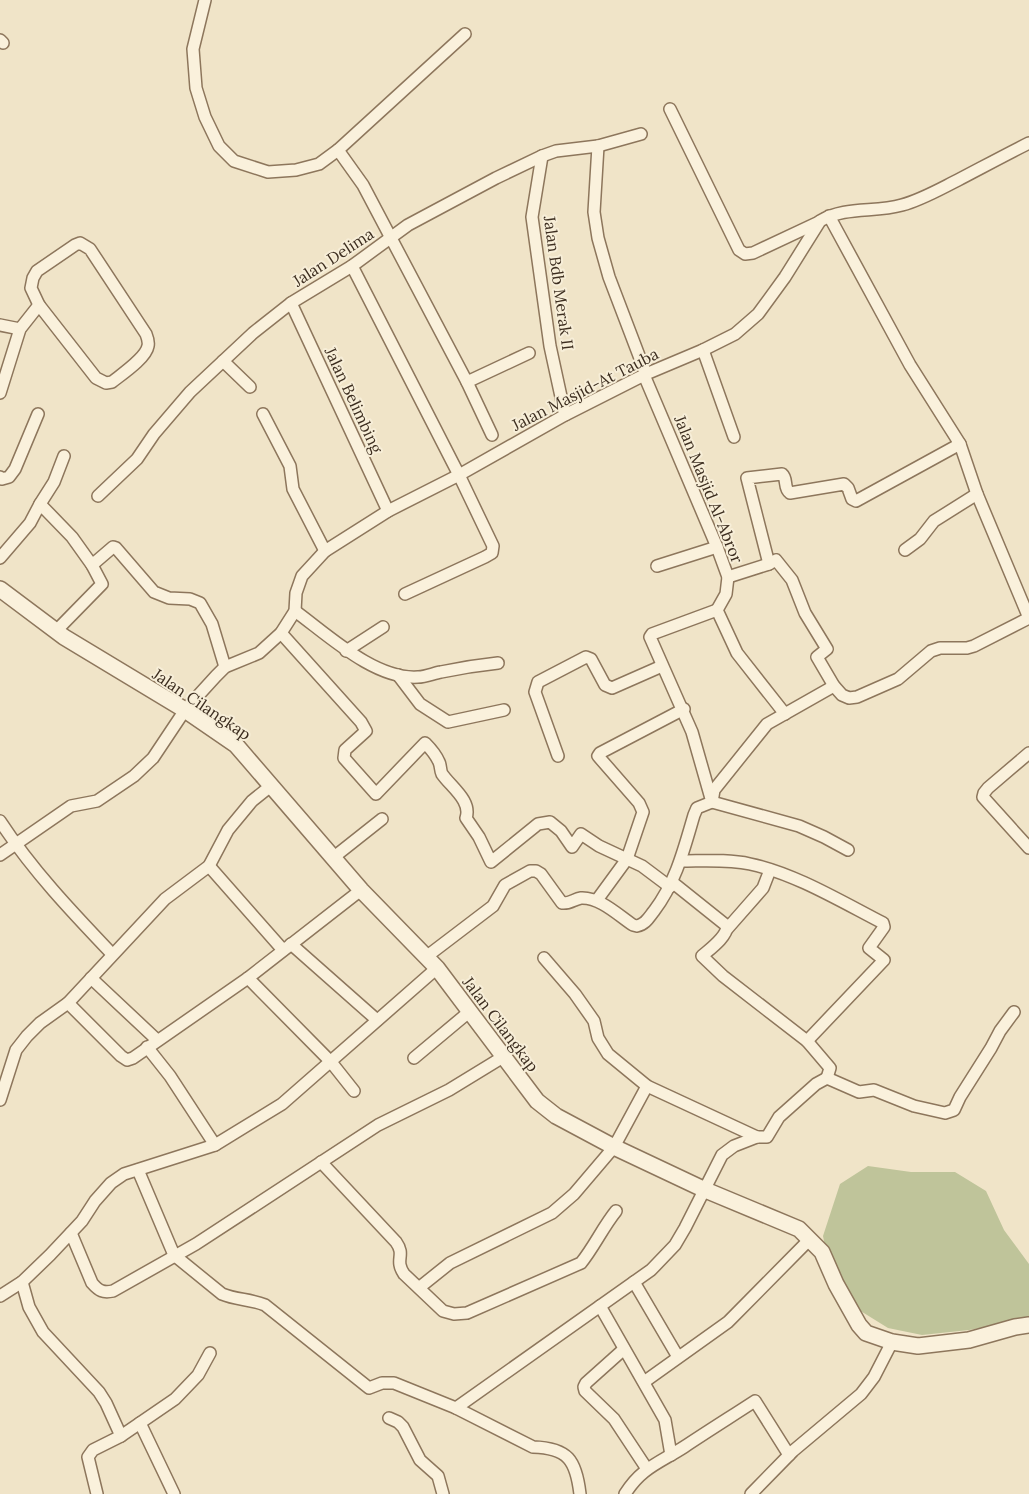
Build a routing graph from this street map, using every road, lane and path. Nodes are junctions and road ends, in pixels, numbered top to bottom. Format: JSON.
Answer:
{"nodes":[{"id":1,"x":205,"y":0,"type":"edge"},
{"id":2,"x":465,"y":34,"type":"dead end"},
{"id":3,"x":670,"y":109,"type":"dead end"},
{"id":4,"x":642,"y":134,"type":"dead end"},
{"id":5,"x":1029,"y":143,"type":"edge"},
{"id":6,"x":598,"y":146,"type":"junction"},
{"id":7,"x":338,"y":150,"type":"junction"},
{"id":8,"x":542,"y":156,"type":"junction"},
{"id":9,"x":825,"y":218,"type":"junction"},
{"id":10,"x":390,"y":238,"type":"junction"},
{"id":11,"x":352,"y":266,"type":"junction"},
{"id":12,"x":291,"y":303,"type":"junction"},
{"id":13,"x":39,"y":305,"type":"junction"},
{"id":14,"x":0,"y":325,"type":"edge"},
{"id":15,"x":20,"y":329,"type":"junction"},
{"id":16,"x":703,"y":350,"type":"junction"},
{"id":17,"x":529,"y":353,"type":"dead end"},
{"id":18,"x":223,"y":361,"type":"junction"},
{"id":19,"x":645,"y":374,"type":"junction"},
{"id":20,"x":467,"y":382,"type":"junction"},
{"id":21,"x":250,"y":387,"type":"dead end"},
{"id":22,"x":0,"y":393,"type":"edge"},
{"id":23,"x":38,"y":414,"type":"dead end"},
{"id":24,"x":263,"y":414,"type":"dead end"},
{"id":25,"x":565,"y":415,"type":"junction"},
{"id":26,"x":492,"y":435,"type":"dead end"},
{"id":27,"x":734,"y":437,"type":"dead end"},
{"id":28,"x":960,"y":444,"type":"junction"},
{"id":29,"x":64,"y":456,"type":"dead end"},
{"id":30,"x":459,"y":476,"type":"junction"},
{"id":31,"x":0,"y":477,"type":"edge"},
{"id":32,"x":977,"y":494,"type":"junction"},
{"id":33,"x":98,"y":496,"type":"dead end"},
{"id":34,"x":40,"y":504,"type":"junction"},
{"id":35,"x":388,"y":511,"type":"junction"},
{"id":36,"x":717,"y":547,"type":"junction"},
{"id":37,"x":905,"y":550,"type":"dead end"},
{"id":38,"x":325,"y":551,"type":"junction"},
{"id":39,"x":0,"y":558,"type":"edge"},
{"id":40,"x":769,"y":564,"type":"junction"},
{"id":41,"x":92,"y":565,"type":"junction"},
{"id":42,"x":657,"y":566,"type":"dead end"},
{"id":43,"x":728,"y":577,"type":"junction"},
{"id":44,"x":0,"y":589,"type":"edge"},
{"id":45,"x":405,"y":594,"type":"dead end"},
{"id":46,"x":717,"y":610,"type":"junction"},
{"id":47,"x":295,"y":611,"type":"junction"},
{"id":48,"x":1029,"y":618,"type":"edge"},
{"id":49,"x":383,"y":627,"type":"dead end"},
{"id":50,"x":56,"y":631,"type":"junction"},
{"id":51,"x":281,"y":633,"type":"junction"},
{"id":52,"x":346,"y":651,"type":"junction"},
{"id":53,"x":498,"y":663,"type":"dead end"},
{"id":54,"x":662,"y":666,"type":"junction"},
{"id":55,"x":225,"y":667,"type":"junction"},
{"id":56,"x":398,"y":676,"type":"junction"},
{"id":57,"x":834,"y":686,"type":"junction"},
{"id":58,"x":184,"y":710,"type":"junction"},
{"id":59,"x":504,"y":710,"type":"dead end"},
{"id":60,"x":684,"y":710,"type":"junction"},
{"id":61,"x":785,"y":714,"type":"junction"},
{"id":62,"x":1029,"y":753,"type":"edge"},
{"id":63,"x":558,"y":756,"type":"dead end"},
{"id":64,"x":272,"y":785,"type":"junction"},
{"id":65,"x":712,"y":802,"type":"junction"},
{"id":66,"x":382,"y":818,"type":"dead end"},
{"id":67,"x":0,"y":821,"type":"edge"},
{"id":68,"x":15,"y":844,"type":"junction"},
{"id":69,"x":1029,"y":848,"type":"edge"},
{"id":70,"x":848,"y":850,"type":"dead end"},
{"id":71,"x":0,"y":856,"type":"edge"},
{"id":72,"x":334,"y":857,"type":"junction"},
{"id":73,"x":627,"y":859,"type":"junction"},
{"id":74,"x":681,"y":860,"type":"junction"},
{"id":75,"x":209,"y":866,"type":"junction"},
{"id":76,"x":770,"y":870,"type":"junction"},
{"id":77,"x":671,"y":885,"type":"junction"},
{"id":78,"x":361,"y":890,"type":"junction"},
{"id":79,"x":597,"y":900,"type":"junction"},
{"id":80,"x":727,"y":929,"type":"junction"},
{"id":81,"x":287,"y":947,"type":"junction"},
{"id":82,"x":112,"y":954,"type":"junction"},
{"id":83,"x":426,"y":956,"type":"junction"},
{"id":84,"x":544,"y":958,"type":"dead end"},
{"id":85,"x":436,"y":968,"type":"junction"},
{"id":86,"x":91,"y":978,"type":"junction"},
{"id":87,"x":248,"y":978,"type":"junction"},
{"id":88,"x":68,"y":1004,"type":"junction"},
{"id":89,"x":469,"y":1012,"type":"junction"},
{"id":90,"x":1014,"y":1012,"type":"dead end"},
{"id":91,"x":377,"y":1020,"type":"junction"},
{"id":92,"x":807,"y":1041,"type":"junction"},
{"id":93,"x":152,"y":1044,"type":"junction"},
{"id":94,"x":503,"y":1057,"type":"junction"},
{"id":95,"x":414,"y":1058,"type":"dead end"},
{"id":96,"x":332,"y":1062,"type":"junction"},
{"id":97,"x":826,"y":1078,"type":"junction"},
{"id":98,"x":647,"y":1086,"type":"junction"},
{"id":99,"x":354,"y":1091,"type":"dead end"},
{"id":100,"x":0,"y":1100,"type":"edge"},
{"id":101,"x":757,"y":1136,"type":"junction"},
{"id":102,"x":215,"y":1145,"type":"junction"},
{"id":103,"x":614,"y":1147,"type":"junction"},
{"id":104,"x":321,"y":1162,"type":"junction"},
{"id":105,"x":138,"y":1170,"type":"junction"},
{"id":106,"x":704,"y":1190,"type":"junction"},
{"id":107,"x":616,"y":1210,"type":"dead end"},
{"id":108,"x":71,"y":1233,"type":"junction"},
{"id":109,"x":810,"y":1239,"type":"junction"},
{"id":110,"x":174,"y":1255,"type":"junction"},
{"id":111,"x":22,"y":1282,"type":"junction"},
{"id":112,"x":634,"y":1282,"type":"junction"},
{"id":113,"x":420,"y":1287,"type":"junction"},
{"id":114,"x":0,"y":1296,"type":"edge"},
{"id":115,"x":600,"y":1306,"type":"junction"},
{"id":116,"x":1029,"y":1325,"type":"edge"},
{"id":117,"x":892,"y":1342,"type":"junction"},
{"id":118,"x":624,"y":1349,"type":"junction"},
{"id":119,"x":210,"y":1353,"type":"dead end"},
{"id":120,"x":678,"y":1358,"type":"junction"},
{"id":121,"x":644,"y":1382,"type":"junction"},
{"id":122,"x":456,"y":1408,"type":"junction"},
{"id":123,"x":389,"y":1418,"type":"dead end"},
{"id":124,"x":140,"y":1423,"type":"junction"},
{"id":125,"x":121,"y":1436,"type":"junction"},
{"id":126,"x":671,"y":1455,"type":"junction"},
{"id":127,"x":789,"y":1455,"type":"junction"},
{"id":128,"x":647,"y":1469,"type":"junction"},
{"id":129,"x":97,"y":1494,"type":"edge"},
{"id":130,"x":174,"y":1494,"type":"edge"},
{"id":131,"x":443,"y":1494,"type":"edge"},
{"id":132,"x":580,"y":1494,"type":"edge"},
{"id":133,"x":625,"y":1494,"type":"edge"},
{"id":134,"x":751,"y":1494,"type":"edge"}],
"edges":[{"from":1,"to":7,"type":"street"},
{"from":2,"to":7,"type":"street"},
{"from":3,"to":9,"type":"street"},
{"from":4,"to":6,"type":"street","name":"Jalan Delima"},
{"from":5,"to":9,"type":"street"},
{"from":6,"to":8,"type":"street","name":"Jalan Delima"},
{"from":6,"to":19,"type":"street","name":"Jalan Masjid Al-Abror"},
{"from":7,"to":10,"type":"street"},
{"from":8,"to":10,"type":"street","name":"Jalan Delima"},
{"from":8,"to":25,"type":"street","name":"Jalan Bdb Merak II"},
{"from":9,"to":16,"type":"street","name":"Jalan Masjid-At Tauba"},
{"from":9,"to":28,"type":"street"},
{"from":10,"to":11,"type":"street","name":"Jalan Delima"},
{"from":10,"to":20,"type":"street"},
{"from":11,"to":12,"type":"street","name":"Jalan Delima"},
{"from":11,"to":30,"type":"street"},
{"from":12,"to":18,"type":"street","name":"Jalan Delima"},
{"from":12,"to":35,"type":"street","name":"Jalan Belimbing"},
{"from":13,"to":13,"type":"street"},
{"from":13,"to":15,"type":"street"},
{"from":14,"to":15,"type":"street"},
{"from":15,"to":22,"type":"street"},
{"from":16,"to":19,"type":"street","name":"Jalan Masjid-At Tauba"},
{"from":16,"to":27,"type":"street"},
{"from":17,"to":20,"type":"street"},
{"from":18,"to":21,"type":"street"},
{"from":18,"to":33,"type":"street","name":"Jalan Delima"},
{"from":19,"to":25,"type":"street","name":"Jalan Masjid-At Tauba"},
{"from":19,"to":36,"type":"street","name":"Jalan Masjid Al-Abror"},
{"from":20,"to":26,"type":"street"},
{"from":23,"to":31,"type":"street"},
{"from":24,"to":38,"type":"street"},
{"from":25,"to":30,"type":"street","name":"Jalan Masjid-At Tauba"},
{"from":28,"to":32,"type":"street"},
{"from":28,"to":40,"type":"street"},
{"from":29,"to":34,"type":"street"},
{"from":30,"to":35,"type":"street","name":"Jalan Masjid-At Tauba"},
{"from":30,"to":45,"type":"street"},
{"from":32,"to":37,"type":"street"},
{"from":32,"to":48,"type":"street"},
{"from":34,"to":39,"type":"street"},
{"from":34,"to":41,"type":"street"},
{"from":35,"to":38,"type":"street","name":"Jalan Masjid-At Tauba"},
{"from":36,"to":42,"type":"street"},
{"from":36,"to":43,"type":"street","name":"Jalan Masjid Al-Abror"},
{"from":38,"to":47,"type":"street","name":"Jalan Masjid-At Tauba"},
{"from":40,"to":43,"type":"street"},
{"from":40,"to":57,"type":"street"},
{"from":41,"to":50,"type":"street"},
{"from":41,"to":55,"type":"street"},
{"from":43,"to":46,"type":"street","name":"Jalan Masjid Al-Abror"},
{"from":44,"to":50,"type":"street","name":"Jalan Cilangkap"},
{"from":46,"to":54,"type":"street"},
{"from":46,"to":61,"type":"street"},
{"from":47,"to":51,"type":"street","name":"Jalan Masjid-At Tauba"},
{"from":47,"to":52,"type":"street"},
{"from":48,"to":57,"type":"street"},
{"from":49,"to":52,"type":"street"},
{"from":50,"to":58,"type":"street","name":"Jalan Cilangkap"},
{"from":51,"to":55,"type":"street","name":"Jalan Masjid-At Tauba"},
{"from":51,"to":73,"type":"street"},
{"from":52,"to":56,"type":"street"},
{"from":53,"to":56,"type":"street"},
{"from":54,"to":60,"type":"street"},
{"from":54,"to":63,"type":"street"},
{"from":55,"to":58,"type":"street","name":"Jalan Masjid-At Tauba"},
{"from":56,"to":59,"type":"street"},
{"from":57,"to":61,"type":"street"},
{"from":58,"to":64,"type":"street","name":"Jalan Cilangkap"},
{"from":58,"to":68,"type":"street","name":"Jalan Masjid-At Tauba"},
{"from":60,"to":65,"type":"street"},
{"from":60,"to":73,"type":"street"},
{"from":61,"to":65,"type":"street"},
{"from":62,"to":69,"type":"street"},
{"from":64,"to":72,"type":"street","name":"Jalan Cilangkap"},
{"from":64,"to":75,"type":"street"},
{"from":65,"to":70,"type":"street"},
{"from":65,"to":74,"type":"street"},
{"from":66,"to":72,"type":"street"},
{"from":67,"to":68,"type":"street"},
{"from":68,"to":71,"type":"street","name":"Jalan Masjid-At Tauba"},
{"from":68,"to":82,"type":"street"},
{"from":72,"to":78,"type":"street","name":"Jalan Cilangkap"},
{"from":73,"to":77,"type":"street"},
{"from":73,"to":79,"type":"street"},
{"from":74,"to":76,"type":"street"},
{"from":74,"to":77,"type":"street"},
{"from":75,"to":81,"type":"street"},
{"from":75,"to":82,"type":"street"},
{"from":76,"to":80,"type":"street"},
{"from":76,"to":92,"type":"street"},
{"from":77,"to":79,"type":"street"},
{"from":77,"to":80,"type":"street"},
{"from":78,"to":81,"type":"street"},
{"from":78,"to":83,"type":"street","name":"Jalan Cilangkap"},
{"from":79,"to":83,"type":"street"},
{"from":80,"to":92,"type":"street"},
{"from":81,"to":87,"type":"street"},
{"from":81,"to":91,"type":"street"},
{"from":82,"to":86,"type":"street"},
{"from":83,"to":85,"type":"street","name":"Jalan Cilangkap"},
{"from":84,"to":98,"type":"street"},
{"from":85,"to":89,"type":"street","name":"Jalan Cilangkap"},
{"from":85,"to":91,"type":"street"},
{"from":86,"to":88,"type":"street"},
{"from":86,"to":93,"type":"street"},
{"from":87,"to":93,"type":"street"},
{"from":87,"to":96,"type":"street"},
{"from":88,"to":93,"type":"street"},
{"from":88,"to":100,"type":"street"},
{"from":89,"to":94,"type":"street","name":"Jalan Cilangkap"},
{"from":89,"to":95,"type":"street"},
{"from":90,"to":97,"type":"street"},
{"from":91,"to":96,"type":"street"},
{"from":92,"to":97,"type":"street"},
{"from":93,"to":102,"type":"street"},
{"from":94,"to":103,"type":"street","name":"Jalan Cilangkap"},
{"from":94,"to":104,"type":"street"},
{"from":96,"to":99,"type":"street"},
{"from":96,"to":102,"type":"street"},
{"from":97,"to":101,"type":"street"},
{"from":98,"to":101,"type":"street"},
{"from":98,"to":103,"type":"street"},
{"from":101,"to":106,"type":"street"},
{"from":102,"to":105,"type":"street"},
{"from":103,"to":106,"type":"street","name":"Jalan Cilangkap"},
{"from":103,"to":113,"type":"street"},
{"from":104,"to":110,"type":"street"},
{"from":104,"to":113,"type":"street"},
{"from":105,"to":108,"type":"street"},
{"from":105,"to":110,"type":"street"},
{"from":106,"to":109,"type":"street","name":"Jalan Cilangkap"},
{"from":106,"to":112,"type":"street"},
{"from":107,"to":113,"type":"street"},
{"from":108,"to":110,"type":"street"},
{"from":108,"to":111,"type":"street"},
{"from":109,"to":117,"type":"street","name":"Jalan Cilangkap"},
{"from":109,"to":120,"type":"street"},
{"from":110,"to":122,"type":"street"},
{"from":111,"to":114,"type":"street"},
{"from":111,"to":125,"type":"street"},
{"from":112,"to":115,"type":"street"},
{"from":112,"to":120,"type":"street"},
{"from":115,"to":118,"type":"street"},
{"from":115,"to":122,"type":"street"},
{"from":116,"to":117,"type":"street","name":"Jalan Cilangkap"},
{"from":117,"to":127,"type":"street"},
{"from":118,"to":121,"type":"street"},
{"from":118,"to":128,"type":"street"},
{"from":119,"to":124,"type":"street"},
{"from":120,"to":121,"type":"street"},
{"from":121,"to":126,"type":"street"},
{"from":122,"to":132,"type":"street"},
{"from":123,"to":131,"type":"street"},
{"from":124,"to":125,"type":"street"},
{"from":124,"to":130,"type":"street"},
{"from":125,"to":129,"type":"street"},
{"from":126,"to":127,"type":"street"},
{"from":126,"to":128,"type":"street"},
{"from":127,"to":134,"type":"street"},
{"from":128,"to":133,"type":"street"}]}
